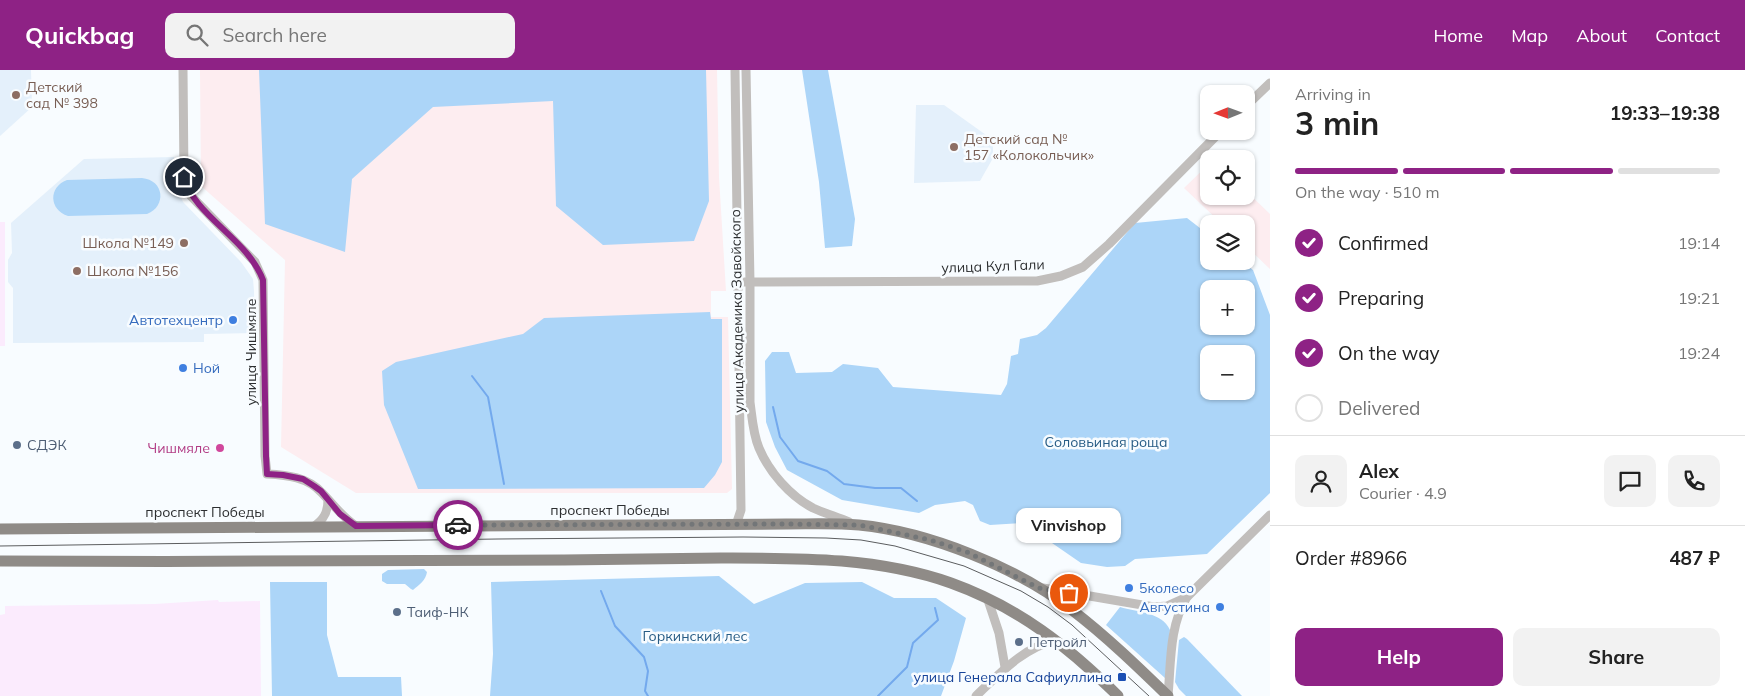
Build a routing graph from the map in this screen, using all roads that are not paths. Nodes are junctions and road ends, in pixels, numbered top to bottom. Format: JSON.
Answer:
{"nodes":[{"id":1,"x":183,"y":70,"type":"edge"},
{"id":2,"x":735,"y":70,"type":"edge"},
{"id":3,"x":746,"y":70,"type":"edge"},
{"id":4,"x":1270,"y":83,"type":"edge"},
{"id":5,"x":1255,"y":97,"type":"edge"},
{"id":6,"x":1212,"y":140,"type":"edge"},
{"id":7,"x":738,"y":282,"type":"junction"},
{"id":8,"x":750,"y":282,"type":"junction"},
{"id":9,"x":328,"y":500,"type":"junction"},
{"id":10,"x":1270,"y":515,"type":"edge"},
{"id":11,"x":736,"y":525,"type":"junction"},
{"id":12,"x":860,"y":525,"type":"junction"},
{"id":13,"x":356,"y":526,"type":"junction"},
{"id":14,"x":313,"y":527,"type":"junction"},
{"id":15,"x":0,"y":529,"type":"edge"},
{"id":16,"x":0,"y":560,"type":"edge"},
{"id":17,"x":1039,"y":588,"type":"junction"},
{"id":18,"x":1187,"y":597,"type":"junction"},
{"id":19,"x":988,"y":600,"type":"junction"},
{"id":20,"x":1056,"y":640,"type":"junction"},
{"id":21,"x":1006,"y":668,"type":"junction"},
{"id":22,"x":976,"y":696,"type":"edge"},
{"id":23,"x":1118,"y":696,"type":"edge"},
{"id":24,"x":1168,"y":696,"type":"edge"}],
"edges":[{"from":1,"to":9,"type":"street","name":"улица Чишмяле"},
{"from":2,"to":7,"type":"street","name":"улица Академика Завойского"},
{"from":3,"to":8,"type":"street","name":"улица Академика Завойского"},
{"from":4,"to":5,"type":"street"},
{"from":6,"to":8,"type":"street","name":"улица Кул Гали"},
{"from":7,"to":8,"type":"street","name":"улица Кул Гали"},
{"from":7,"to":11,"type":"street","name":"улица Академика Завойского"},
{"from":8,"to":12,"type":"street","name":"улица Академика Завойского"},
{"from":9,"to":13,"type":"street","name":"улица Чишмяле"},
{"from":9,"to":14,"type":"street"},
{"from":10,"to":18,"type":"street"},
{"from":11,"to":12,"type":"main road","name":"проспект Победы"},
{"from":11,"to":13,"type":"main road","name":"проспект Победы"},
{"from":12,"to":17,"type":"main road","name":"проспект Победы"},
{"from":13,"to":14,"type":"main road","name":"проспект Победы"},
{"from":14,"to":15,"type":"main road","name":"проспект Победы"},
{"from":16,"to":19,"type":"main road"},
{"from":17,"to":18,"type":"street"},
{"from":17,"to":24,"type":"main road","name":"проспект Победы"},
{"from":18,"to":24,"type":"street"},
{"from":19,"to":20,"type":"main road"},
{"from":19,"to":21,"type":"street"},
{"from":20,"to":21,"type":"street"},
{"from":20,"to":23,"type":"main road"},
{"from":21,"to":22,"type":"street"}]}
